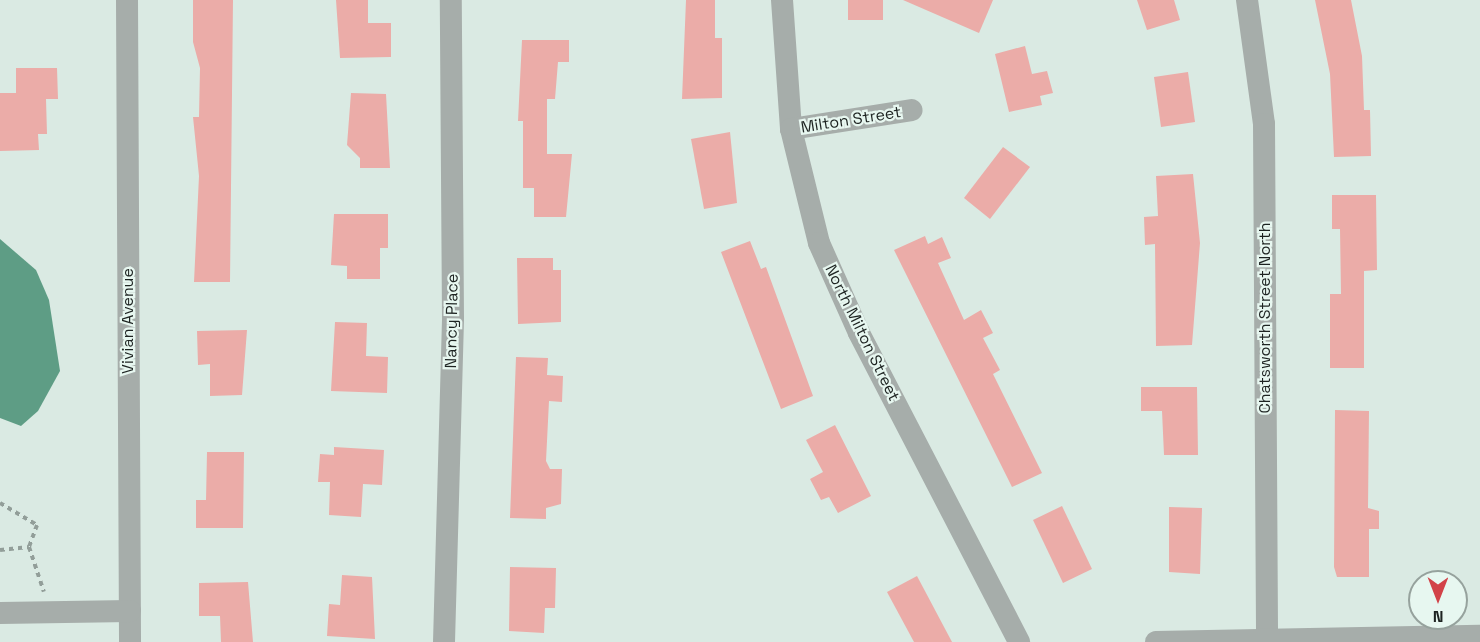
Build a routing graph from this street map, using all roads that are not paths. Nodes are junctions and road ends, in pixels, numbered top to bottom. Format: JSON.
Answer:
{"nodes":[{"id":1,"x":127,"y":0,"type":"edge"},
{"id":2,"x":451,"y":0,"type":"edge"},
{"id":3,"x":782,"y":0,"type":"edge"},
{"id":4,"x":1247,"y":0,"type":"edge"},
{"id":5,"x":912,"y":110,"type":"dead end"},
{"id":6,"x":791,"y":129,"type":"junction"},
{"id":7,"x":129,"y":611,"type":"junction"},
{"id":8,"x":0,"y":613,"type":"edge"},
{"id":9,"x":1480,"y":636,"type":"edge"},
{"id":10,"x":1267,"y":637,"type":"junction"},
{"id":11,"x":130,"y":642,"type":"edge"},
{"id":12,"x":444,"y":642,"type":"edge"},
{"id":13,"x":1019,"y":642,"type":"edge"},
{"id":14,"x":1156,"y":642,"type":"edge"}],
"edges":[{"from":1,"to":7,"type":"street","name":"Vivian Avenue"},
{"from":2,"to":12,"type":"street","name":"Nancy Place"},
{"from":3,"to":6,"type":"street","name":"North Milton Street"},
{"from":4,"to":10,"type":"street","name":"Chatsworth Street North"},
{"from":5,"to":6,"type":"street","name":"Milton Street"},
{"from":6,"to":13,"type":"street","name":"North Milton Street"},
{"from":7,"to":8,"type":"street"},
{"from":7,"to":11,"type":"street","name":"Vivian Avenue"},
{"from":9,"to":10,"type":"street"},
{"from":10,"to":14,"type":"street"}]}
